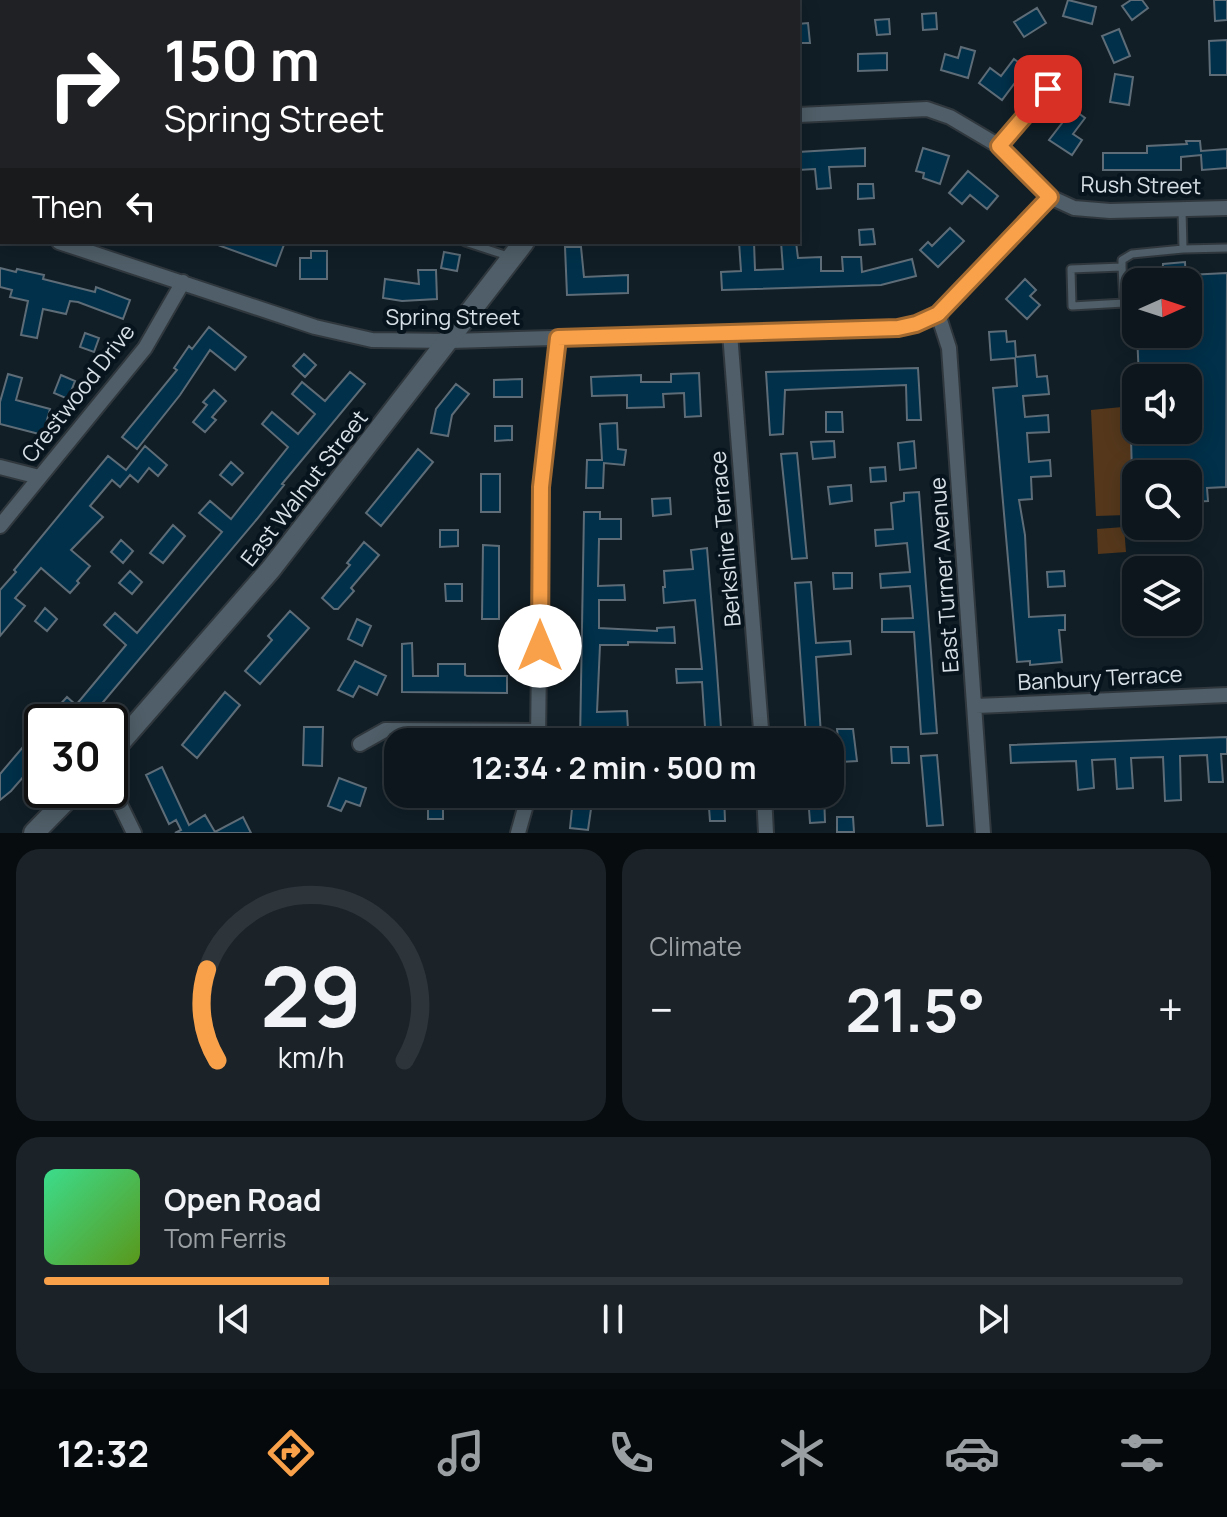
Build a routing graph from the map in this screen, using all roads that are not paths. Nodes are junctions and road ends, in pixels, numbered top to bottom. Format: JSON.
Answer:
{"nodes":[{"id":1,"x":1064,"y":70,"type":"dead end"},
{"id":2,"x":800,"y":115,"type":"edge"},
{"id":3,"x":999,"y":146,"type":"junction"},
{"id":4,"x":1050,"y":197,"type":"junction"},
{"id":5,"x":1227,"y":208,"type":"edge"},
{"id":6,"x":1182,"y":209,"type":"junction"},
{"id":7,"x":65,"y":244,"type":"edge"},
{"id":8,"x":480,"y":244,"type":"edge"},
{"id":9,"x":1227,"y":248,"type":"edge"},
{"id":10,"x":518,"y":249,"type":"edge"},
{"id":11,"x":1183,"y":249,"type":"junction"},
{"id":12,"x":1122,"y":267,"type":"junction"},
{"id":13,"x":183,"y":282,"type":"junction"},
{"id":14,"x":938,"y":314,"type":"junction"},
{"id":15,"x":730,"y":333,"type":"junction"},
{"id":16,"x":558,"y":338,"type":"junction"},
{"id":17,"x":450,"y":341,"type":"junction"},
{"id":18,"x":0,"y":467,"type":"edge"},
{"id":19,"x":39,"y":477,"type":"junction"},
{"id":20,"x":0,"y":526,"type":"edge"},
{"id":21,"x":1227,"y":695,"type":"edge"},
{"id":22,"x":976,"y":706,"type":"junction"},
{"id":23,"x":538,"y":728,"type":"edge"},
{"id":24,"x":761,"y":728,"type":"edge"},
{"id":25,"x":384,"y":731,"type":"edge"},
{"id":26,"x":128,"y":733,"type":"edge"},
{"id":27,"x":360,"y":744,"type":"dead end"},
{"id":28,"x":58,"y":808,"type":"edge"},
{"id":29,"x":122,"y":808,"type":"edge"},
{"id":30,"x":525,"y":808,"type":"edge"},
{"id":31,"x":765,"y":808,"type":"edge"},
{"id":32,"x":34,"y":833,"type":"edge"},
{"id":33,"x":134,"y":833,"type":"edge"},
{"id":34,"x":518,"y":833,"type":"edge"},
{"id":35,"x":766,"y":833,"type":"edge"},
{"id":36,"x":983,"y":833,"type":"edge"}],
"edges":[{"from":1,"to":3,"type":"street"},
{"from":2,"to":3,"type":"street","name":"Rush Street"},
{"from":3,"to":4,"type":"street","name":"Rush Street"},
{"from":4,"to":6,"type":"street","name":"Rush Street"},
{"from":4,"to":14,"type":"street","name":"Spring Street"},
{"from":5,"to":6,"type":"street","name":"Rush Street"},
{"from":6,"to":11,"type":"lane"},
{"from":7,"to":13,"type":"street","name":"Spring Street"},
{"from":8,"to":10,"type":"lane"},
{"from":9,"to":11,"type":"lane"},
{"from":10,"to":17,"type":"street","name":"East Walnut Street"},
{"from":11,"to":12,"type":"lane"},
{"from":12,"to":12,"type":"lane"},
{"from":13,"to":17,"type":"street","name":"Spring Street"},
{"from":13,"to":19,"type":"street","name":"Crestwood Drive"},
{"from":14,"to":15,"type":"street","name":"Spring Street"},
{"from":14,"to":22,"type":"street","name":"East Turner Avenue"},
{"from":15,"to":16,"type":"street","name":"Spring Street"},
{"from":15,"to":24,"type":"street","name":"Berkshire Terrace"},
{"from":16,"to":17,"type":"street","name":"Spring Street"},
{"from":16,"to":23,"type":"street"},
{"from":17,"to":26,"type":"street","name":"East Walnut Street"},
{"from":18,"to":19,"type":"street"},
{"from":19,"to":20,"type":"street","name":"Crestwood Drive"},
{"from":21,"to":22,"type":"street","name":"Banbury Terrace"},
{"from":22,"to":36,"type":"street","name":"East Turner Avenue"},
{"from":25,"to":27,"type":"street"},
{"from":28,"to":32,"type":"street"},
{"from":29,"to":33,"type":"street"},
{"from":30,"to":34,"type":"street"},
{"from":31,"to":35,"type":"street"}]}
